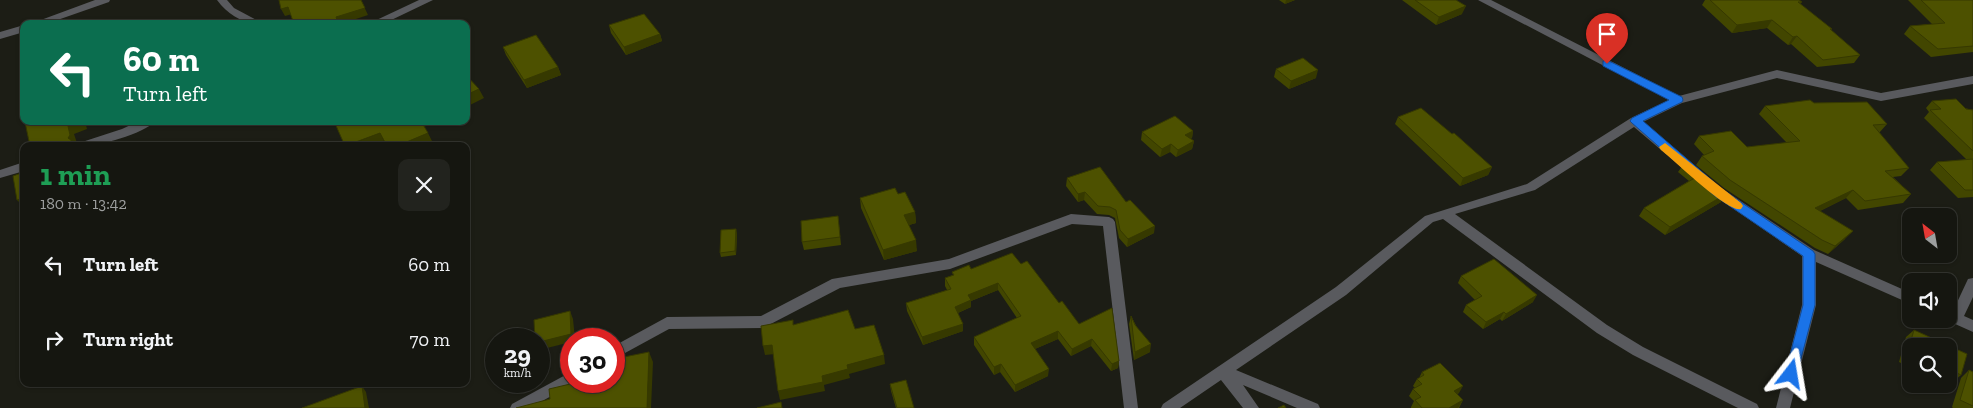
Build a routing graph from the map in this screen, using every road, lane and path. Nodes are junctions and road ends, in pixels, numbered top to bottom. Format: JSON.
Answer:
{"nodes":[{"id":1,"x":105,"y":0,"type":"edge"},
{"id":2,"x":222,"y":0,"type":"edge"},
{"id":3,"x":428,"y":0,"type":"edge"},
{"id":4,"x":1483,"y":0,"type":"edge"},
{"id":5,"x":47,"y":20,"type":"edge"},
{"id":6,"x":251,"y":20,"type":"edge"},
{"id":7,"x":382,"y":20,"type":"edge"},
{"id":8,"x":20,"y":29,"type":"edge"},
{"id":9,"x":0,"y":36,"type":"edge"},
{"id":10,"x":1973,"y":80,"type":"edge"},
{"id":11,"x":1678,"y":100,"type":"junction"},
{"id":12,"x":1635,"y":121,"type":"junction"},
{"id":13,"x":141,"y":125,"type":"edge"},
{"id":14,"x":96,"y":142,"type":"edge"},
{"id":15,"x":20,"y":167,"type":"edge"},
{"id":16,"x":0,"y":174,"type":"edge"},
{"id":17,"x":1444,"y":213,"type":"junction"},
{"id":18,"x":1809,"y":254,"type":"junction"},
{"id":19,"x":1973,"y":283,"type":"edge"},
{"id":20,"x":1902,"y":295,"type":"edge"},
{"id":21,"x":1957,"y":310,"type":"edge"},
{"id":22,"x":1957,"y":319,"type":"edge"},
{"id":23,"x":1973,"y":326,"type":"edge"},
{"id":24,"x":625,"y":347,"type":"edge"},
{"id":25,"x":1223,"y":371,"type":"junction"},
{"id":26,"x":560,"y":384,"type":"edge"},
{"id":27,"x":517,"y":408,"type":"edge"},
{"id":28,"x":1131,"y":408,"type":"edge"},
{"id":29,"x":1168,"y":408,"type":"edge"},
{"id":30,"x":1252,"y":408,"type":"edge"},
{"id":31,"x":1313,"y":408,"type":"edge"},
{"id":32,"x":1752,"y":408,"type":"edge"},
{"id":33,"x":1783,"y":408,"type":"edge"}],
"edges":[{"from":1,"to":5,"type":"street"},
{"from":2,"to":6,"type":"street"},
{"from":3,"to":7,"type":"street"},
{"from":4,"to":11,"type":"street"},
{"from":8,"to":9,"type":"street"},
{"from":10,"to":11,"type":"street"},
{"from":11,"to":12,"type":"street"},
{"from":12,"to":17,"type":"street"},
{"from":12,"to":18,"type":"street"},
{"from":13,"to":14,"type":"street"},
{"from":15,"to":16,"type":"street"},
{"from":17,"to":25,"type":"street"},
{"from":17,"to":32,"type":"street"},
{"from":18,"to":20,"type":"street"},
{"from":18,"to":33,"type":"street"},
{"from":19,"to":21,"type":"street"},
{"from":22,"to":23,"type":"street"},
{"from":24,"to":28,"type":"street"},
{"from":25,"to":29,"type":"street"},
{"from":25,"to":30,"type":"street"},
{"from":25,"to":31,"type":"street"},
{"from":26,"to":27,"type":"street"}]}
